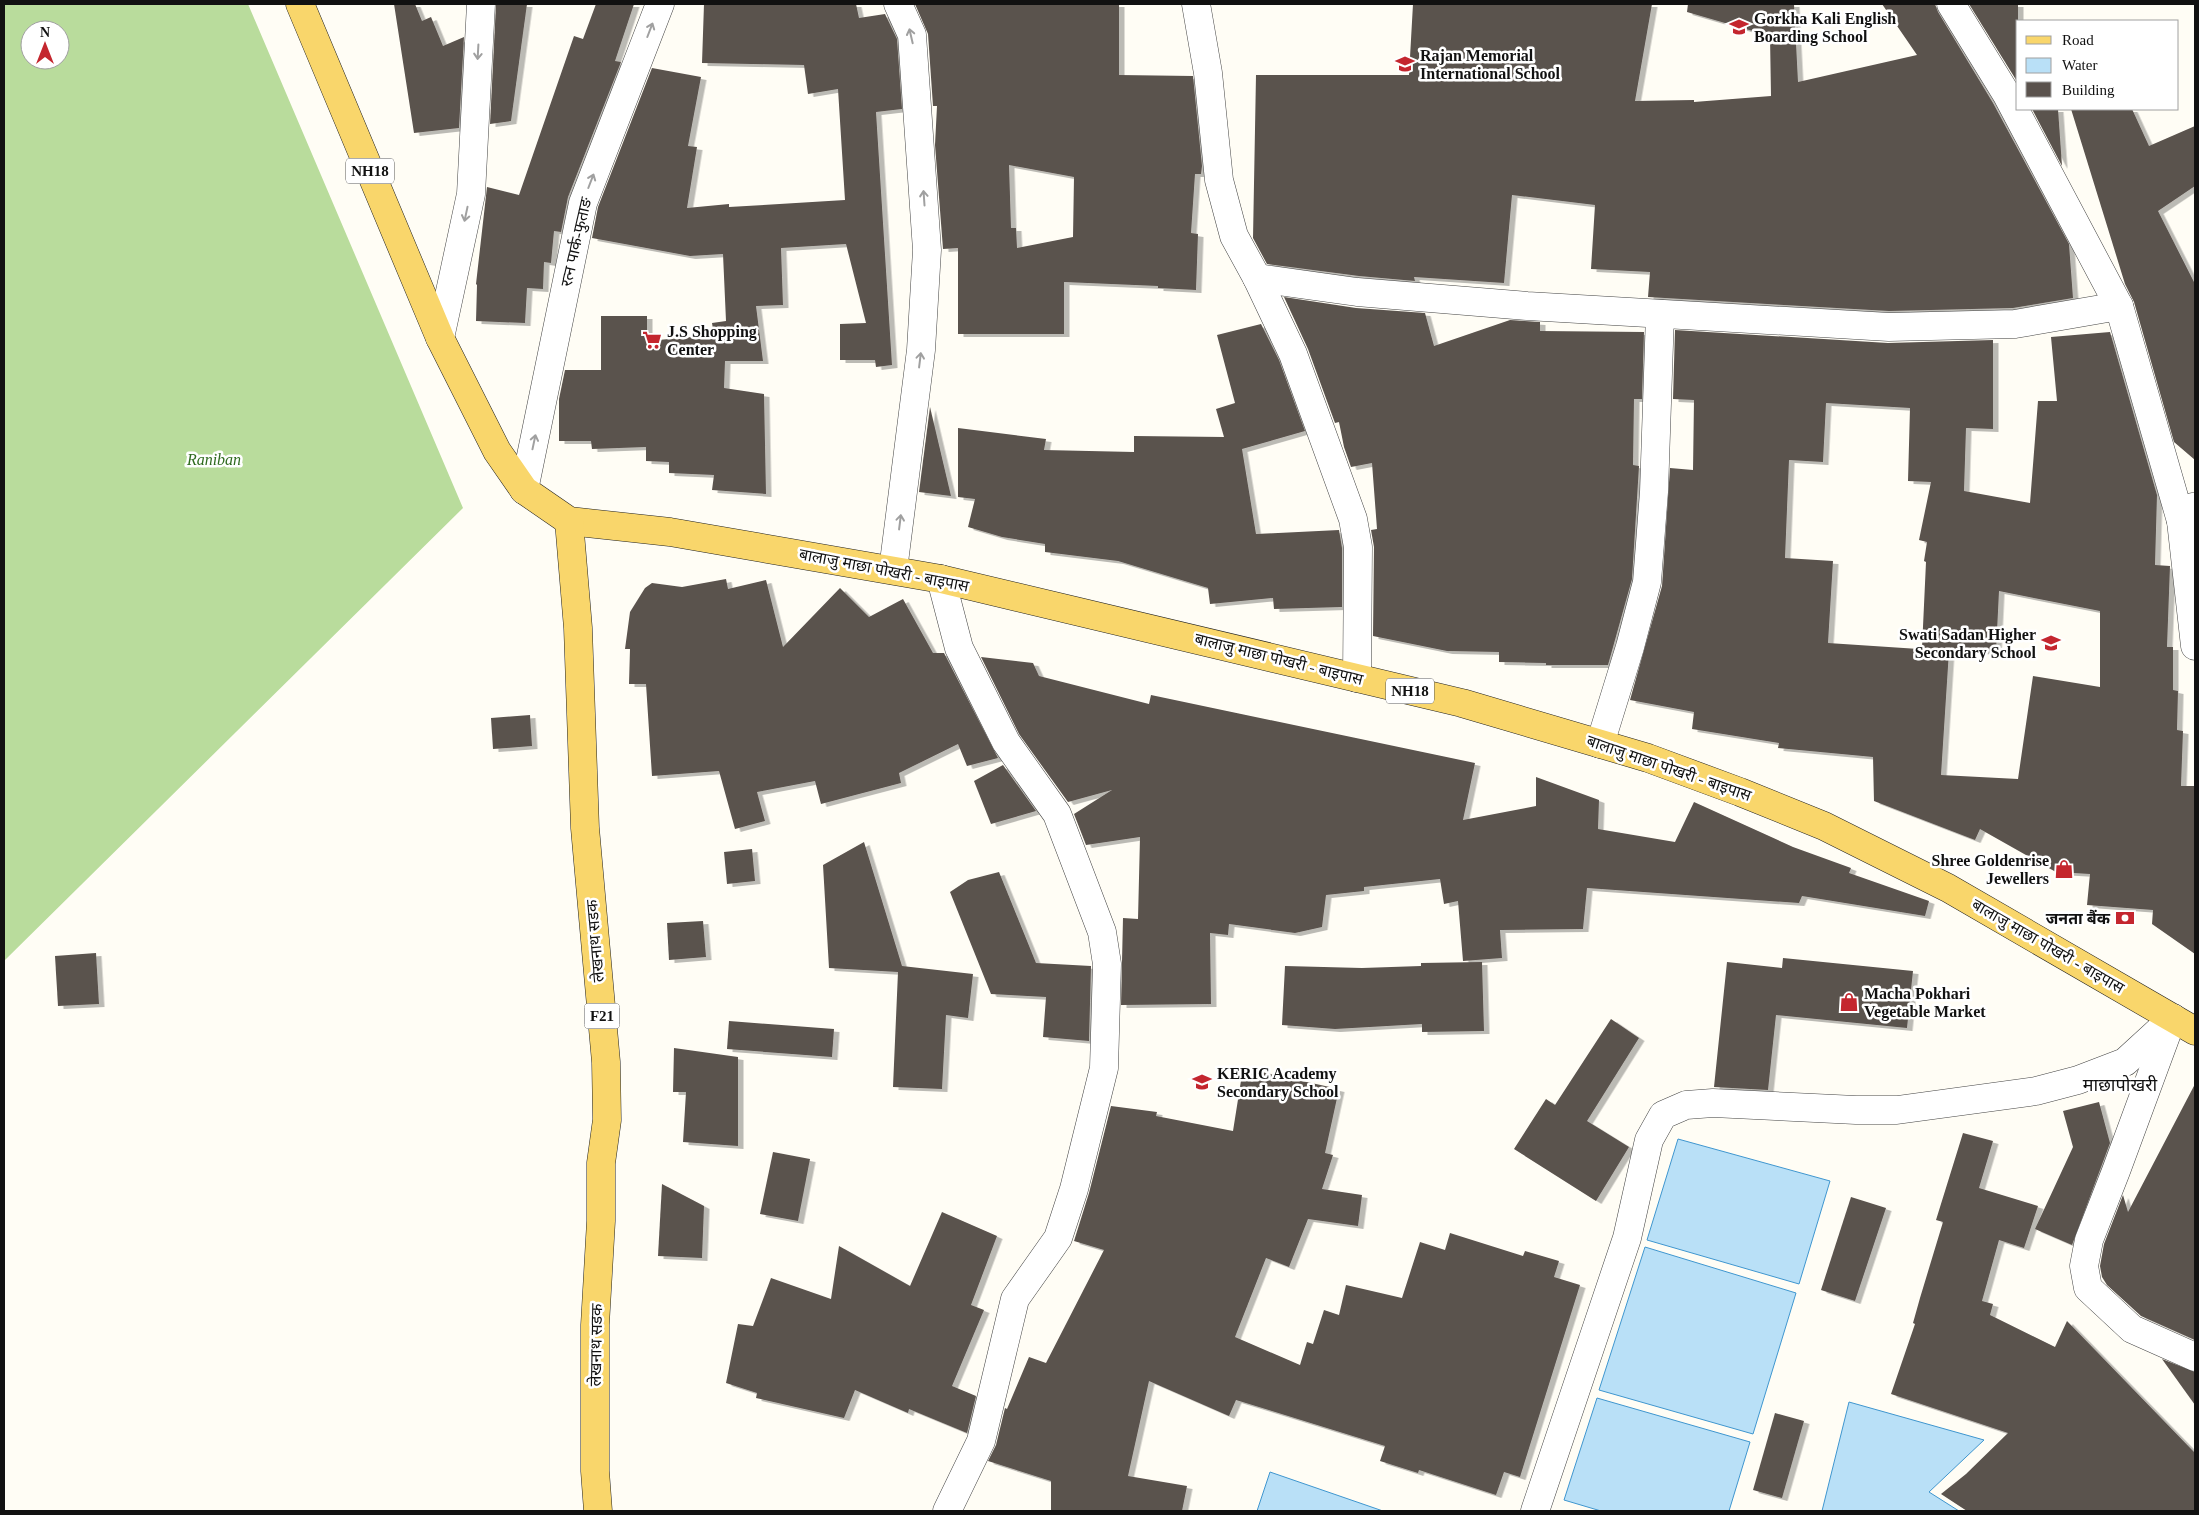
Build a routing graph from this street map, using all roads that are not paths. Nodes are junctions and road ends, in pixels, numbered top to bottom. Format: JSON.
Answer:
{"nodes":[{"id":1,"x":300,"y":4,"type":"edge"},
{"id":2,"x":481,"y":4,"type":"edge"},
{"id":3,"x":660,"y":4,"type":"edge"},
{"id":4,"x":898,"y":4,"type":"edge"},
{"id":5,"x":1196,"y":4,"type":"edge"},
{"id":6,"x":1951,"y":4,"type":"edge"},
{"id":7,"x":1257,"y":278,"type":"junction"},
{"id":8,"x":2119,"y":306,"type":"junction"},
{"id":9,"x":1660,"y":314,"type":"junction"},
{"id":10,"x":440,"y":338,"type":"junction"},
{"id":11,"x":524,"y":490,"type":"junction"},
{"id":12,"x":2188,"y":512,"type":"edge"},
{"id":13,"x":569,"y":521,"type":"junction"},
{"id":14,"x":893,"y":570,"type":"junction"},
{"id":15,"x":941,"y":579,"type":"junction"},
{"id":16,"x":2195,"y":646,"type":"edge"},
{"id":17,"x":1357,"y":678,"type":"junction"},
{"id":18,"x":1600,"y":744,"type":"junction"},
{"id":19,"x":2184,"y":1024,"type":"edge"},
{"id":20,"x":2195,"y":1357,"type":"edge"},
{"id":21,"x":598,"y":1511,"type":"edge"},
{"id":22,"x":947,"y":1511,"type":"edge"},
{"id":23,"x":1535,"y":1511,"type":"edge"}],
"edges":[{"from":1,"to":10,"type":"main road","number":"NH18"},
{"from":2,"to":10,"type":"street","one_way":true},
{"from":11,"to":3,"type":"street","name":"रत्न पार्क-फुताङ","one_way":true},
{"from":14,"to":4,"type":"street","one_way":true},
{"from":5,"to":7,"type":"street"},
{"from":6,"to":8,"type":"street"},
{"from":7,"to":9,"type":"street"},
{"from":7,"to":17,"type":"street"},
{"from":8,"to":9,"type":"street"},
{"from":8,"to":12,"type":"street"},
{"from":9,"to":18,"type":"street"},
{"from":10,"to":11,"type":"main road","number":"NH18"},
{"from":11,"to":13,"type":"main road","number":"NH18"},
{"from":12,"to":16,"type":"street"},
{"from":13,"to":14,"type":"main road","name":"बालाजु माछा पोखरी - बाइपास","number":"NH18"},
{"from":13,"to":21,"type":"main road","name":"लेखनाथ सडक","number":"F21"},
{"from":14,"to":15,"type":"main road","name":"बालाजु माछा पोखरी - बाइपास","number":"NH18"},
{"from":15,"to":17,"type":"main road","name":"बालाजु माछा पोखरी - बाइपास","number":"NH18"},
{"from":15,"to":22,"type":"street"},
{"from":17,"to":18,"type":"main road","name":"बालाजु माछा पोखरी - बाइपास","number":"NH18"},
{"from":18,"to":19,"type":"main road","name":"बालाजु माछा पोखरी - बाइपास","number":"NH18"},
{"from":19,"to":20,"type":"street"},
{"from":19,"to":23,"type":"street"}]}
